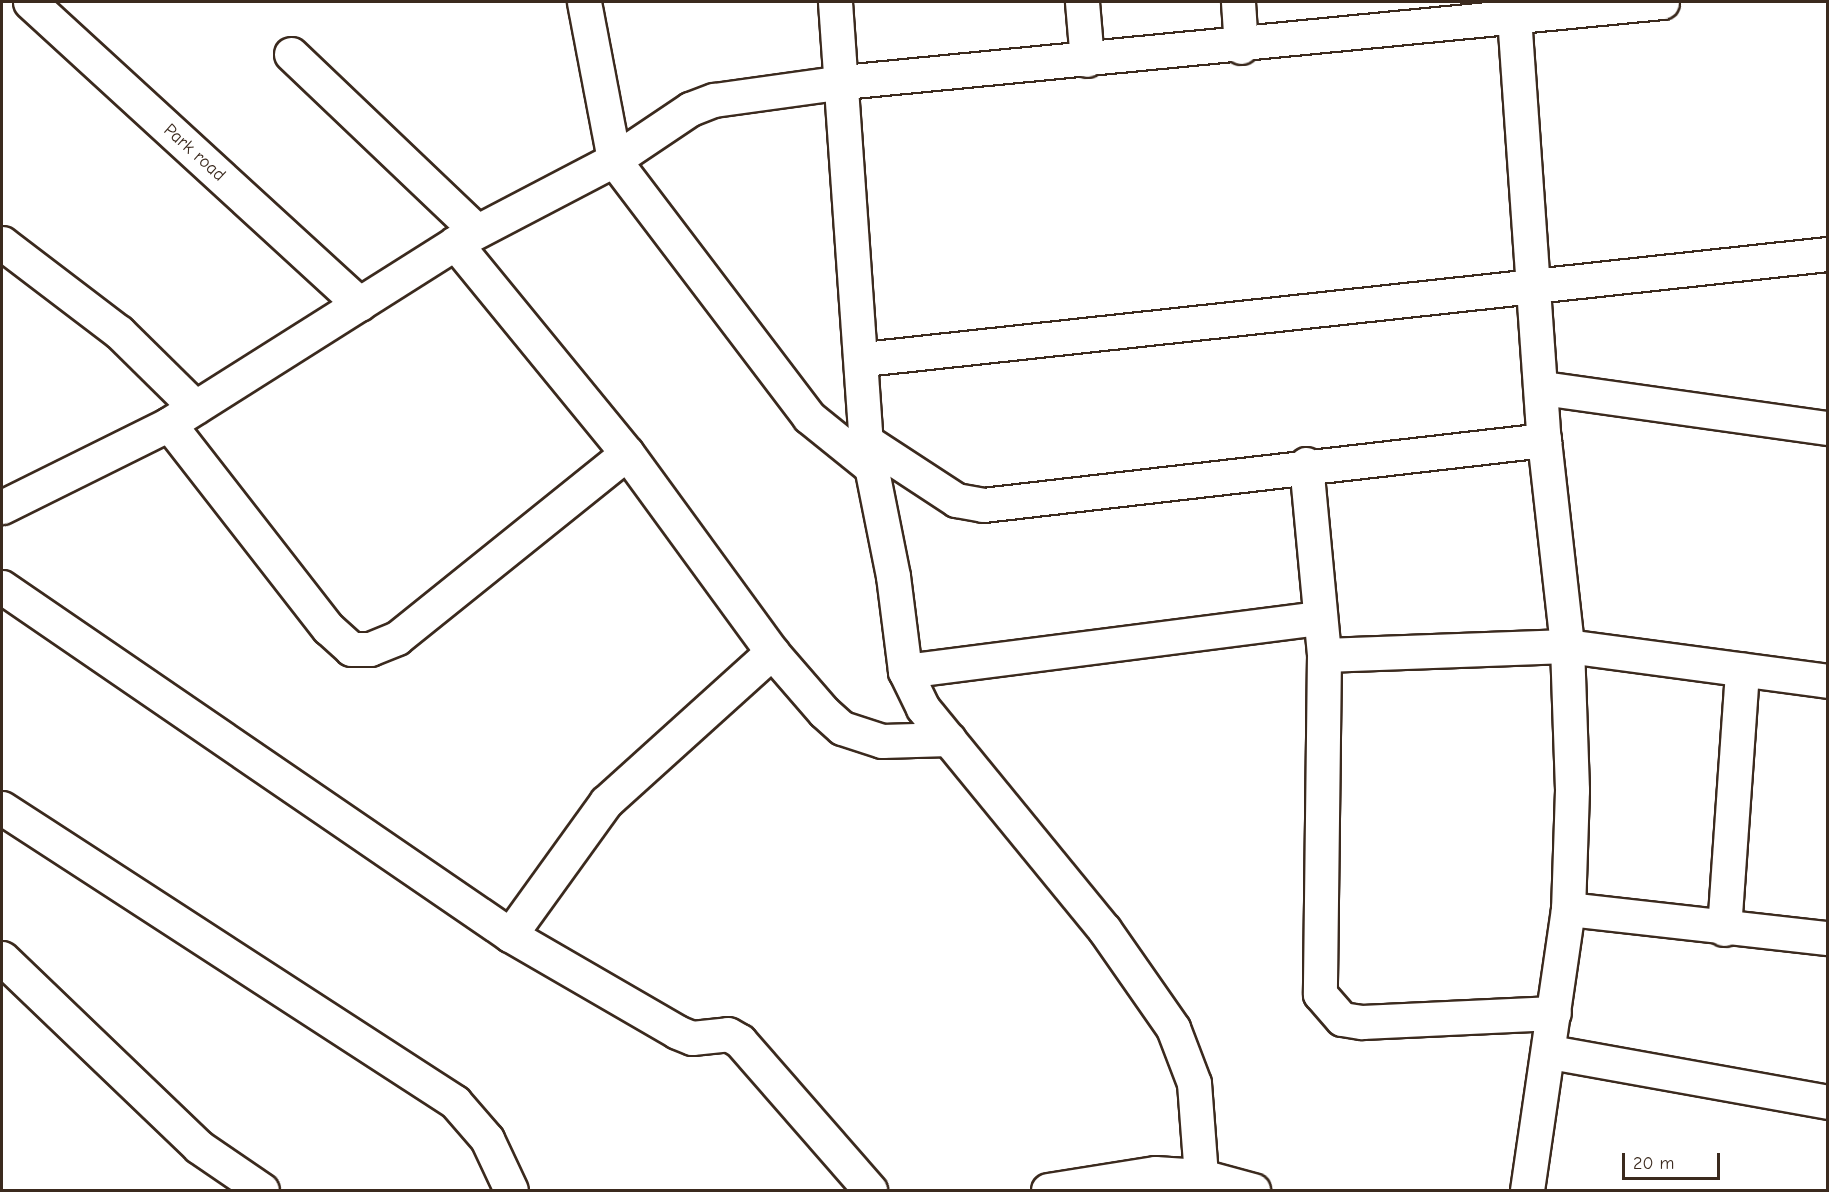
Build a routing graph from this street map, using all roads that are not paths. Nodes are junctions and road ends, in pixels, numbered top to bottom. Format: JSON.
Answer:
{"nodes":[{"id":1,"x":30,"y":2,"type":"edge"},
{"id":2,"x":584,"y":2,"type":"edge"},
{"id":3,"x":835,"y":2,"type":"edge"},
{"id":4,"x":1082,"y":2,"type":"edge"},
{"id":5,"x":1238,"y":2,"type":"edge"},
{"id":6,"x":1662,"y":2,"type":"edge"},
{"id":7,"x":1514,"y":10,"type":"edge"},
{"id":8,"x":1241,"y":46,"type":"junction"},
{"id":9,"x":291,"y":54,"type":"dead end"},
{"id":10,"x":1087,"y":60,"type":"junction"},
{"id":11,"x":843,"y":82,"type":"junction"},
{"id":12,"x":614,"y":160,"type":"junction"},
{"id":13,"x":466,"y":237,"type":"junction"},
{"id":14,"x":2,"y":243,"type":"edge"},
{"id":15,"x":1827,"y":254,"type":"edge"},
{"id":16,"x":1533,"y":284,"type":"junction"},
{"id":17,"x":360,"y":304,"type":"junction"},
{"id":18,"x":864,"y":359,"type":"junction"},
{"id":19,"x":1542,"y":388,"type":"junction"},
{"id":20,"x":182,"y":416,"type":"junction"},
{"id":21,"x":1827,"y":428,"type":"edge"},
{"id":22,"x":1544,"y":440,"type":"junction"},
{"id":23,"x":627,"y":453,"type":"junction"},
{"id":24,"x":868,"y":454,"type":"junction"},
{"id":25,"x":1306,"y":464,"type":"junction"},
{"id":26,"x":8,"y":496,"type":"edge"},
{"id":27,"x":2,"y":587,"type":"edge"},
{"id":28,"x":1320,"y":618,"type":"junction"},
{"id":29,"x":1567,"y":646,"type":"junction"},
{"id":30,"x":772,"y":652,"type":"junction"},
{"id":31,"x":1324,"y":656,"type":"junction"},
{"id":32,"x":1742,"y":670,"type":"junction"},
{"id":33,"x":905,"y":671,"type":"junction"},
{"id":34,"x":1827,"y":681,"type":"edge"},
{"id":35,"x":949,"y":739,"type":"junction"},
{"id":36,"x":2,"y":808,"type":"edge"},
{"id":37,"x":1568,"y":909,"type":"junction"},
{"id":38,"x":1724,"y":929,"type":"junction"},
{"id":39,"x":510,"y":935,"type":"junction"},
{"id":40,"x":1827,"y":938,"type":"edge"},
{"id":41,"x":2,"y":958,"type":"edge"},
{"id":42,"x":1554,"y":1013,"type":"junction"},
{"id":43,"x":1550,"y":1052,"type":"junction"},
{"id":44,"x":1827,"y":1102,"type":"edge"},
{"id":45,"x":1201,"y":1176,"type":"junction"},
{"id":46,"x":1089,"y":1188,"type":"edge"},
{"id":47,"x":262,"y":1191,"type":"edge"},
{"id":48,"x":511,"y":1191,"type":"edge"},
{"id":49,"x":870,"y":1191,"type":"edge"},
{"id":50,"x":1048,"y":1191,"type":"edge"},
{"id":51,"x":1253,"y":1191,"type":"edge"},
{"id":52,"x":1527,"y":1191,"type":"edge"}],
"edges":[{"from":1,"to":17,"type":"street","name":"Park road"},
{"from":2,"to":12,"type":"street"},
{"from":3,"to":11,"type":"street"},
{"from":4,"to":10,"type":"street"},
{"from":5,"to":8,"type":"street"},
{"from":6,"to":7,"type":"street"},
{"from":7,"to":8,"type":"street"},
{"from":7,"to":16,"type":"street"},
{"from":8,"to":10,"type":"street"},
{"from":9,"to":13,"type":"street"},
{"from":10,"to":11,"type":"street"},
{"from":11,"to":12,"type":"street"},
{"from":11,"to":18,"type":"street"},
{"from":12,"to":13,"type":"street"},
{"from":12,"to":24,"type":"street"},
{"from":13,"to":17,"type":"street"},
{"from":13,"to":23,"type":"street"},
{"from":14,"to":20,"type":"street"},
{"from":15,"to":16,"type":"street"},
{"from":16,"to":18,"type":"street"},
{"from":16,"to":19,"type":"street"},
{"from":17,"to":20,"type":"street"},
{"from":18,"to":24,"type":"street"},
{"from":19,"to":21,"type":"street"},
{"from":19,"to":22,"type":"street"},
{"from":20,"to":23,"type":"street"},
{"from":20,"to":26,"type":"street"},
{"from":22,"to":25,"type":"street"},
{"from":22,"to":29,"type":"street"},
{"from":23,"to":30,"type":"street"},
{"from":24,"to":25,"type":"street"},
{"from":24,"to":33,"type":"street"},
{"from":25,"to":28,"type":"street"},
{"from":27,"to":39,"type":"street"},
{"from":28,"to":31,"type":"street"},
{"from":28,"to":33,"type":"street"},
{"from":29,"to":31,"type":"street"},
{"from":29,"to":32,"type":"street"},
{"from":29,"to":37,"type":"street"},
{"from":30,"to":35,"type":"street"},
{"from":30,"to":39,"type":"street"},
{"from":31,"to":42,"type":"street"},
{"from":32,"to":34,"type":"street"},
{"from":32,"to":38,"type":"street"},
{"from":33,"to":35,"type":"street"},
{"from":35,"to":45,"type":"street"},
{"from":36,"to":48,"type":"street"},
{"from":37,"to":38,"type":"street"},
{"from":37,"to":42,"type":"street"},
{"from":38,"to":40,"type":"street"},
{"from":39,"to":49,"type":"street"},
{"from":41,"to":47,"type":"street"},
{"from":42,"to":43,"type":"street"},
{"from":43,"to":44,"type":"street"},
{"from":43,"to":52,"type":"street"},
{"from":45,"to":46,"type":"street"},
{"from":45,"to":51,"type":"street"},
{"from":46,"to":50,"type":"street"}]}
